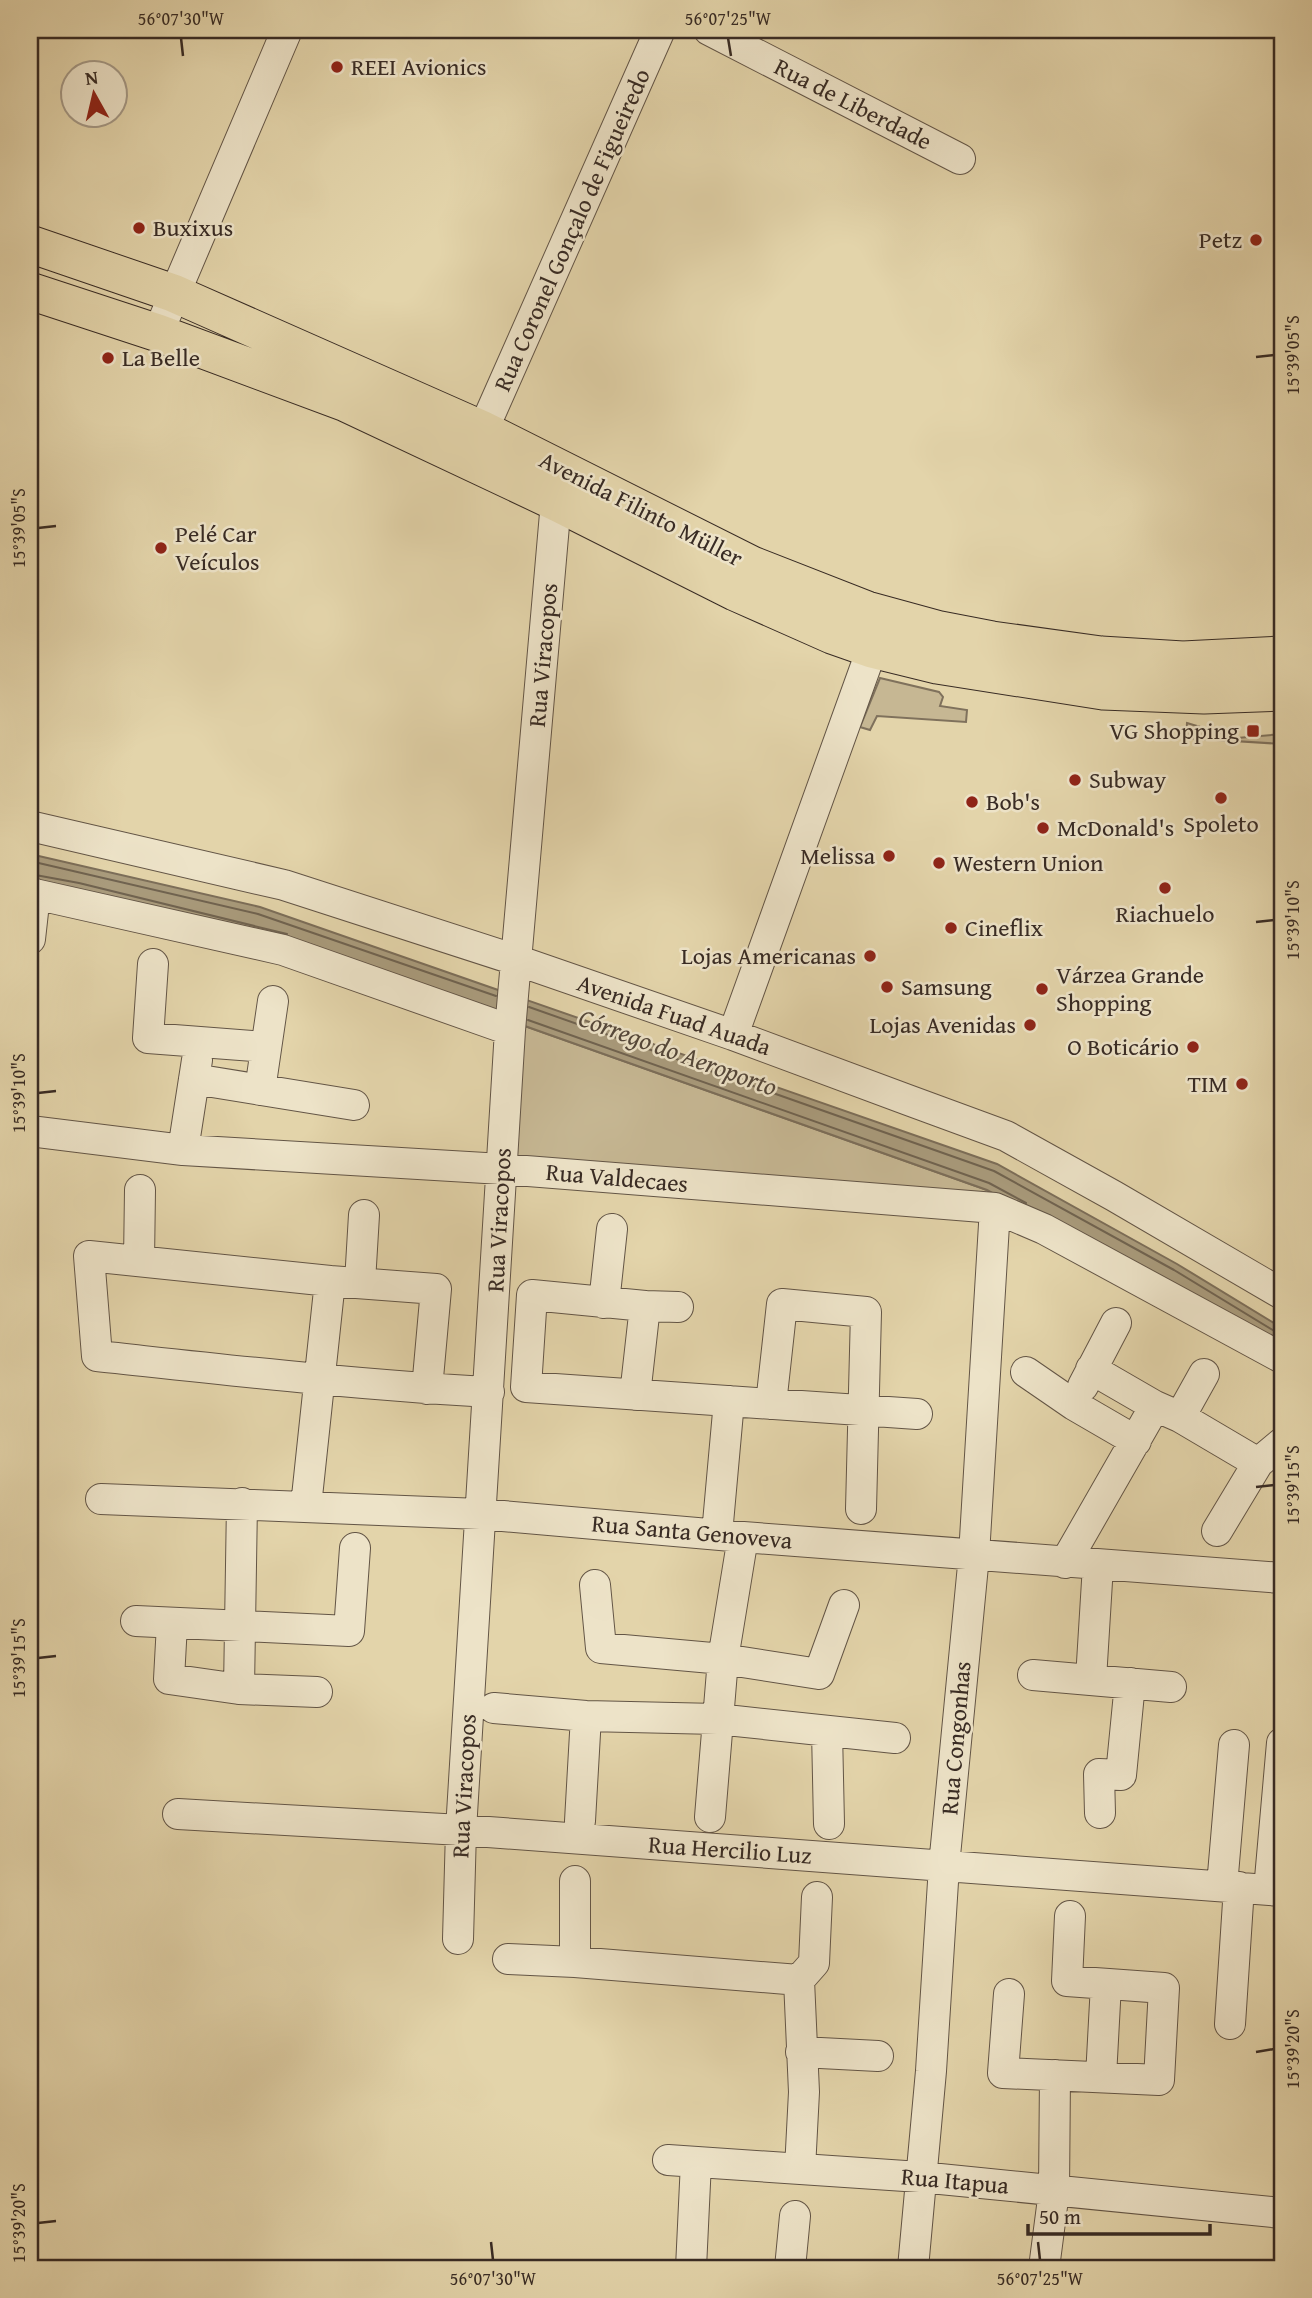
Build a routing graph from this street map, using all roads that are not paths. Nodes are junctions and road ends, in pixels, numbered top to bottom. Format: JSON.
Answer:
{"nodes":[{"id":1,"x":287,"y":30,"type":"edge"},
{"id":2,"x":660,"y":30,"type":"edge"},
{"id":3,"x":709,"y":30,"type":"edge"},
{"id":4,"x":960,"y":159,"type":"dead end"},
{"id":5,"x":30,"y":244,"type":"edge"},
{"id":6,"x":30,"y":292,"type":"edge"},
{"id":7,"x":173,"y":293,"type":"junction"},
{"id":8,"x":158,"y":333,"type":"junction"},
{"id":9,"x":483,"y":430,"type":"junction"},
{"id":10,"x":556,"y":502,"type":"junction"},
{"id":11,"x":872,"y":649,"type":"junction"},
{"id":12,"x":1282,"y":654,"type":"edge"},
{"id":13,"x":1282,"y":692,"type":"edge"},
{"id":14,"x":30,"y":826,"type":"edge"},
{"id":15,"x":32,"y":893,"type":"edge"},
{"id":16,"x":30,"y":939,"type":"edge"},
{"id":17,"x":153,"y":964,"type":"dead end"},
{"id":18,"x":515,"y":973,"type":"junction"},
{"id":19,"x":273,"y":1001,"type":"dead end"},
{"id":20,"x":510,"y":1029,"type":"junction"},
{"id":21,"x":733,"y":1035,"type":"junction"},
{"id":22,"x":200,"y":1041,"type":"junction"},
{"id":23,"x":266,"y":1047,"type":"junction"},
{"id":24,"x":194,"y":1079,"type":"junction"},
{"id":25,"x":260,"y":1090,"type":"junction"},
{"id":26,"x":354,"y":1105,"type":"dead end"},
{"id":27,"x":30,"y":1131,"type":"edge"},
{"id":28,"x":183,"y":1150,"type":"junction"},
{"id":29,"x":502,"y":1169,"type":"junction"},
{"id":30,"x":140,"y":1190,"type":"dead end"},
{"id":31,"x":996,"y":1208,"type":"junction"},
{"id":32,"x":364,"y":1215,"type":"dead end"},
{"id":33,"x":612,"y":1229,"type":"dead end"},
{"id":34,"x":139,"y":1261,"type":"junction"},
{"id":35,"x":330,"y":1281,"type":"junction"},
{"id":36,"x":360,"y":1282,"type":"junction"},
{"id":37,"x":1282,"y":1294,"type":"edge"},
{"id":38,"x":604,"y":1303,"type":"junction"},
{"id":39,"x":645,"y":1306,"type":"junction"},
{"id":40,"x":678,"y":1307,"type":"dead end"},
{"id":41,"x":1116,"y":1323,"type":"dead end"},
{"id":42,"x":1282,"y":1358,"type":"edge"},
{"id":43,"x":1091,"y":1369,"type":"junction"},
{"id":44,"x":1026,"y":1372,"type":"dead end"},
{"id":45,"x":1204,"y":1374,"type":"dead end"},
{"id":46,"x":319,"y":1379,"type":"junction"},
{"id":47,"x":427,"y":1389,"type":"junction"},
{"id":48,"x":489,"y":1392,"type":"junction"},
{"id":49,"x":635,"y":1395,"type":"junction"},
{"id":50,"x":729,"y":1401,"type":"junction"},
{"id":51,"x":771,"y":1404,"type":"junction"},
{"id":52,"x":1074,"y":1405,"type":"junction"},
{"id":53,"x":864,"y":1410,"type":"junction"},
{"id":54,"x":1168,"y":1411,"type":"junction"},
{"id":55,"x":917,"y":1414,"type":"dead end"},
{"id":56,"x":1136,"y":1441,"type":"junction"},
{"id":57,"x":1282,"y":1443,"type":"edge"},
{"id":58,"x":1258,"y":1463,"type":"junction"},
{"id":59,"x":101,"y":1499,"type":"dead end"},
{"id":60,"x":242,"y":1503,"type":"junction"},
{"id":61,"x":306,"y":1506,"type":"junction"},
{"id":62,"x":861,"y":1509,"type":"dead end"},
{"id":63,"x":480,"y":1514,"type":"junction"},
{"id":64,"x":1217,"y":1531,"type":"dead end"},
{"id":65,"x":730,"y":1536,"type":"junction"},
{"id":66,"x":355,"y":1548,"type":"dead end"},
{"id":67,"x":974,"y":1555,"type":"junction"},
{"id":68,"x":1065,"y":1563,"type":"junction"},
{"id":69,"x":1098,"y":1565,"type":"junction"},
{"id":70,"x":1282,"y":1578,"type":"edge"},
{"id":71,"x":595,"y":1585,"type":"dead end"},
{"id":72,"x":844,"y":1605,"type":"dead end"},
{"id":73,"x":136,"y":1621,"type":"dead end"},
{"id":74,"x":173,"y":1625,"type":"junction"},
{"id":75,"x":240,"y":1625,"type":"junction"},
{"id":76,"x":723,"y":1659,"type":"junction"},
{"id":77,"x":1033,"y":1675,"type":"dead end"},
{"id":78,"x":1091,"y":1679,"type":"junction"},
{"id":79,"x":1130,"y":1683,"type":"junction"},
{"id":80,"x":1171,"y":1688,"type":"dead end"},
{"id":81,"x":239,"y":1689,"type":"junction"},
{"id":82,"x":317,"y":1692,"type":"dead end"},
{"id":83,"x":494,"y":1708,"type":"dead end"},
{"id":84,"x":586,"y":1716,"type":"junction"},
{"id":85,"x":717,"y":1719,"type":"junction"},
{"id":86,"x":827,"y":1731,"type":"junction"},
{"id":87,"x":895,"y":1738,"type":"dead end"},
{"id":88,"x":1282,"y":1743,"type":"edge"},
{"id":89,"x":1234,"y":1745,"type":"dead end"},
{"id":90,"x":1100,"y":1813,"type":"dead end"},
{"id":91,"x":178,"y":1814,"type":"dead end"},
{"id":92,"x":710,"y":1817,"type":"dead end"},
{"id":93,"x":580,"y":1821,"type":"dead end"},
{"id":94,"x":829,"y":1824,"type":"dead end"},
{"id":95,"x":461,"y":1830,"type":"junction"},
{"id":96,"x":944,"y":1866,"type":"junction"},
{"id":97,"x":575,"y":1881,"type":"dead end"},
{"id":98,"x":1230,"y":1887,"type":"junction"},
{"id":99,"x":1276,"y":1890,"type":"edge"},
{"id":100,"x":817,"y":1897,"type":"dead end"},
{"id":101,"x":1070,"y":1916,"type":"dead end"},
{"id":102,"x":458,"y":1939,"type":"dead end"},
{"id":103,"x":508,"y":1959,"type":"dead end"},
{"id":104,"x":575,"y":1962,"type":"junction"},
{"id":105,"x":799,"y":1980,"type":"junction"},
{"id":106,"x":1106,"y":1984,"type":"junction"},
{"id":107,"x":1009,"y":1994,"type":"dead end"},
{"id":108,"x":1230,"y":2024,"type":"dead end"},
{"id":109,"x":801,"y":2052,"type":"junction"},
{"id":110,"x":878,"y":2056,"type":"dead end"},
{"id":111,"x":1055,"y":2075,"type":"junction"},
{"id":112,"x":1101,"y":2077,"type":"junction"},
{"id":113,"x":800,"y":2169,"type":"junction"},
{"id":114,"x":920,"y":2178,"type":"junction"},
{"id":115,"x":1054,"y":2191,"type":"junction"},
{"id":116,"x":1282,"y":2213,"type":"edge"},
{"id":117,"x":795,"y":2216,"type":"dead end"},
{"id":118,"x":691,"y":2268,"type":"edge"},
{"id":119,"x":790,"y":2268,"type":"edge"},
{"id":120,"x":913,"y":2268,"type":"edge"},
{"id":121,"x":1044,"y":2268,"type":"edge"}],
"edges":[{"from":1,"to":7,"type":"street"},
{"from":2,"to":9,"type":"street","name":"Rua Coronel Gonçalo de Figueiredo"},
{"from":3,"to":4,"type":"street","name":"Rua de Liberdade"},
{"from":5,"to":7,"type":"main road","name":"Avenida Filinto Müller"},
{"from":6,"to":8,"type":"main road","name":"Avenida Filinto Müller"},
{"from":7,"to":8,"type":"street"},
{"from":7,"to":9,"type":"main road","name":"Avenida Filinto Müller"},
{"from":8,"to":10,"type":"main road","name":"Avenida Filinto Müller"},
{"from":9,"to":12,"type":"main road","name":"Avenida Filinto Müller"},
{"from":10,"to":11,"type":"main road","name":"Avenida Filinto Müller"},
{"from":10,"to":18,"type":"street","name":"Rua Viracopos"},
{"from":11,"to":13,"type":"main road","name":"Avenida Filinto Müller"},
{"from":11,"to":21,"type":"street"},
{"from":14,"to":18,"type":"street","name":"Avenida Fuad Auada"},
{"from":15,"to":16,"type":"street"},
{"from":15,"to":20,"type":"street"},
{"from":17,"to":22,"type":"street"},
{"from":18,"to":20,"type":"street","name":"Rua Viracopos"},
{"from":18,"to":21,"type":"street","name":"Avenida Fuad Auada"},
{"from":19,"to":23,"type":"street"},
{"from":20,"to":29,"type":"street","name":"Rua Viracopos"},
{"from":21,"to":37,"type":"street","name":"Avenida Fuad Auada"},
{"from":22,"to":23,"type":"street"},
{"from":22,"to":24,"type":"street"},
{"from":23,"to":25,"type":"street"},
{"from":24,"to":25,"type":"street"},
{"from":24,"to":28,"type":"street"},
{"from":25,"to":26,"type":"street"},
{"from":27,"to":28,"type":"street","name":"Rua Valdecaes"},
{"from":28,"to":29,"type":"street","name":"Rua Valdecaes"},
{"from":29,"to":31,"type":"street","name":"Rua Valdecaes"},
{"from":29,"to":48,"type":"street","name":"Rua Viracopos"},
{"from":30,"to":34,"type":"street"},
{"from":31,"to":42,"type":"street"},
{"from":31,"to":67,"type":"street","name":"Rua Congonhas"},
{"from":32,"to":36,"type":"street"},
{"from":33,"to":38,"type":"street"},
{"from":34,"to":35,"type":"street"},
{"from":34,"to":46,"type":"street"},
{"from":35,"to":36,"type":"street"},
{"from":35,"to":46,"type":"street"},
{"from":36,"to":47,"type":"street"},
{"from":38,"to":39,"type":"street"},
{"from":38,"to":49,"type":"street"},
{"from":39,"to":40,"type":"street"},
{"from":39,"to":49,"type":"street"},
{"from":41,"to":43,"type":"street"},
{"from":43,"to":52,"type":"street"},
{"from":43,"to":54,"type":"street"},
{"from":44,"to":52,"type":"street"},
{"from":45,"to":54,"type":"street"},
{"from":46,"to":47,"type":"street"},
{"from":46,"to":61,"type":"street"},
{"from":47,"to":48,"type":"street"},
{"from":48,"to":63,"type":"street","name":"Rua Viracopos"},
{"from":49,"to":50,"type":"street"},
{"from":50,"to":51,"type":"street"},
{"from":50,"to":65,"type":"street"},
{"from":51,"to":53,"type":"street"},
{"from":51,"to":53,"type":"street"},
{"from":52,"to":56,"type":"street"},
{"from":53,"to":55,"type":"street"},
{"from":53,"to":62,"type":"street"},
{"from":54,"to":56,"type":"street"},
{"from":54,"to":58,"type":"street"},
{"from":56,"to":68,"type":"street"},
{"from":57,"to":58,"type":"street"},
{"from":58,"to":64,"type":"street"},
{"from":59,"to":60,"type":"street","name":"Rua Santa Genoveva"},
{"from":60,"to":61,"type":"street","name":"Rua Santa Genoveva"},
{"from":60,"to":75,"type":"street"},
{"from":61,"to":63,"type":"street","name":"Rua Santa Genoveva"},
{"from":63,"to":65,"type":"street","name":"Rua Santa Genoveva"},
{"from":63,"to":95,"type":"street","name":"Rua Viracopos"},
{"from":65,"to":67,"type":"street","name":"Rua Santa Genoveva"},
{"from":65,"to":76,"type":"street"},
{"from":66,"to":75,"type":"street"},
{"from":67,"to":68,"type":"street","name":"Rua Santa Genoveva"},
{"from":67,"to":96,"type":"street","name":"Rua Congonhas"},
{"from":68,"to":69,"type":"street","name":"Rua Santa Genoveva"},
{"from":69,"to":70,"type":"street","name":"Rua Santa Genoveva"},
{"from":69,"to":78,"type":"street"},
{"from":71,"to":76,"type":"street"},
{"from":72,"to":76,"type":"street"},
{"from":73,"to":74,"type":"street"},
{"from":74,"to":75,"type":"street"},
{"from":74,"to":81,"type":"street"},
{"from":75,"to":81,"type":"street"},
{"from":76,"to":85,"type":"street"},
{"from":77,"to":78,"type":"street"},
{"from":78,"to":79,"type":"street"},
{"from":79,"to":80,"type":"street"},
{"from":79,"to":90,"type":"street"},
{"from":81,"to":82,"type":"street"},
{"from":83,"to":84,"type":"street"},
{"from":84,"to":85,"type":"street"},
{"from":84,"to":93,"type":"street"},
{"from":85,"to":86,"type":"street"},
{"from":85,"to":92,"type":"street"},
{"from":86,"to":87,"type":"street"},
{"from":86,"to":94,"type":"street"},
{"from":88,"to":99,"type":"street"},
{"from":89,"to":98,"type":"street"},
{"from":91,"to":95,"type":"street","name":"Rua Hercilio Luz"},
{"from":95,"to":96,"type":"street","name":"Rua Hercilio Luz"},
{"from":95,"to":102,"type":"street","name":"Rua Viracopos"},
{"from":96,"to":98,"type":"street","name":"Rua Hercilio Luz"},
{"from":96,"to":114,"type":"street","name":"Rua Congonhas"},
{"from":97,"to":104,"type":"street"},
{"from":98,"to":99,"type":"street","name":"Rua Hercilio Luz"},
{"from":98,"to":108,"type":"street"},
{"from":100,"to":105,"type":"street"},
{"from":101,"to":106,"type":"street"},
{"from":103,"to":104,"type":"street"},
{"from":104,"to":105,"type":"street"},
{"from":105,"to":109,"type":"street"},
{"from":106,"to":112,"type":"street"},
{"from":106,"to":112,"type":"street"},
{"from":107,"to":111,"type":"street"},
{"from":109,"to":110,"type":"street"},
{"from":109,"to":113,"type":"street"},
{"from":111,"to":112,"type":"street"},
{"from":111,"to":115,"type":"street"},
{"from":113,"to":114,"type":"street","name":"Rua Itapua"},
{"from":113,"to":118,"type":"street","name":"Rua Itapua"},
{"from":114,"to":115,"type":"street","name":"Rua Itapua"},
{"from":114,"to":120,"type":"street","name":"Rua Congonhas"},
{"from":115,"to":116,"type":"street","name":"Rua Itapua"},
{"from":115,"to":121,"type":"street"},
{"from":117,"to":119,"type":"street"}]}
